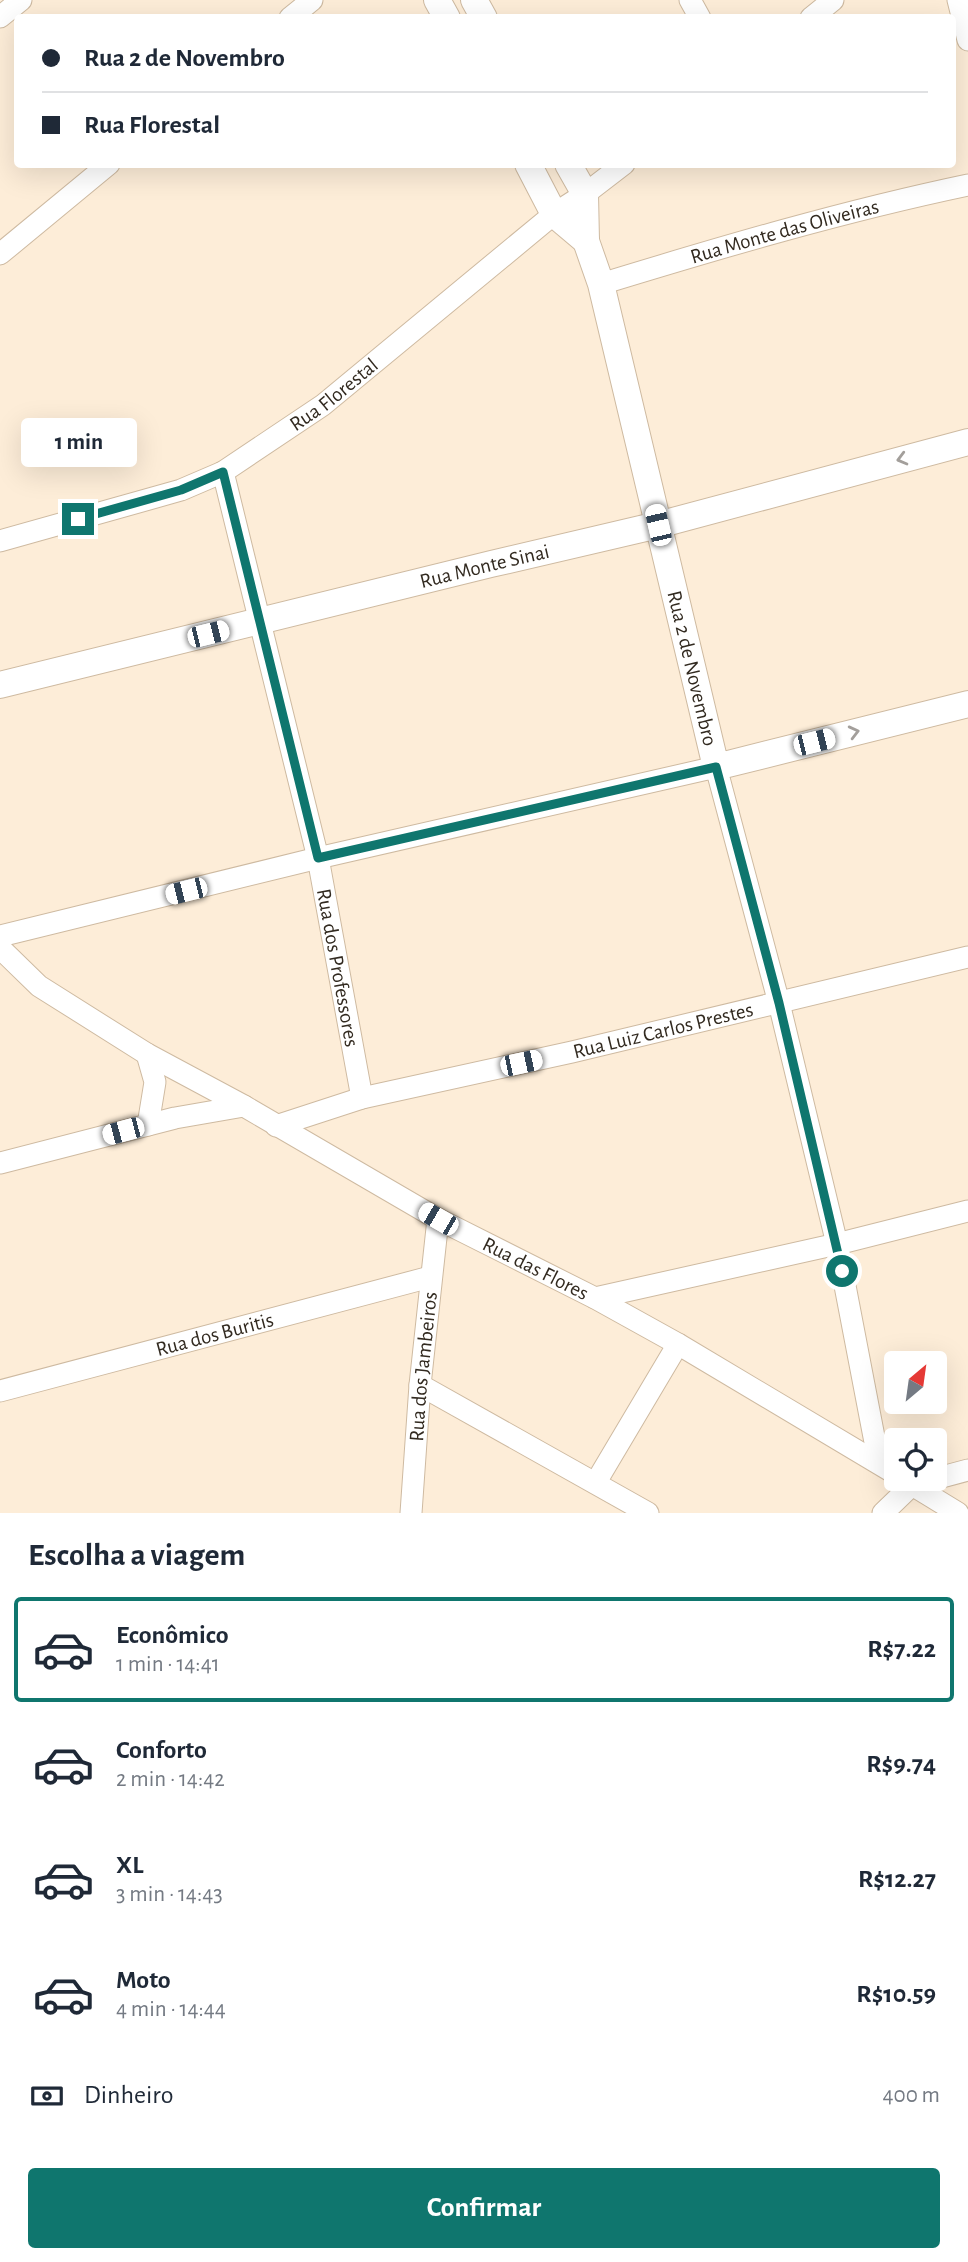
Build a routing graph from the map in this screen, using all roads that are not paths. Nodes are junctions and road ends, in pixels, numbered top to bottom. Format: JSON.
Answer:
{"nodes":[{"id":1,"x":21,"y":0,"type":"edge"},
{"id":2,"x":312,"y":0,"type":"edge"},
{"id":3,"x":833,"y":0,"type":"edge"},
{"id":4,"x":958,"y":0,"type":"edge"},
{"id":5,"x":295,"y":14,"type":"edge"},
{"id":6,"x":816,"y":14,"type":"edge"},
{"id":7,"x":0,"y":17,"type":"edge"},
{"id":8,"x":968,"y":40,"type":"edge"},
{"id":9,"x":104,"y":168,"type":"edge"},
{"id":10,"x":530,"y":168,"type":"edge"},
{"id":11,"x":570,"y":168,"type":"edge"},
{"id":12,"x":619,"y":168,"type":"edge"},
{"id":13,"x":968,"y":185,"type":"edge"},
{"id":14,"x":585,"y":194,"type":"junction"},
{"id":15,"x":554,"y":214,"type":"junction"},
{"id":16,"x":586,"y":241,"type":"junction"},
{"id":17,"x":0,"y":254,"type":"edge"},
{"id":18,"x":601,"y":284,"type":"junction"},
{"id":19,"x":968,"y":442,"type":"edge"},
{"id":20,"x":223,"y":472,"type":"junction"},
{"id":21,"x":658,"y":525,"type":"junction"},
{"id":22,"x":0,"y":541,"type":"edge"},
{"id":23,"x":260,"y":621,"type":"junction"},
{"id":24,"x":0,"y":685,"type":"edge"},
{"id":25,"x":968,"y":704,"type":"edge"},
{"id":26,"x":716,"y":767,"type":"junction"},
{"id":27,"x":318,"y":858,"type":"junction"},
{"id":28,"x":0,"y":936,"type":"edge"},
{"id":29,"x":0,"y":948,"type":"edge"},
{"id":30,"x":968,"y":957,"type":"edge"},
{"id":31,"x":779,"y":1003,"type":"junction"},
{"id":32,"x":147,"y":1054,"type":"junction"},
{"id":33,"x":362,"y":1098,"type":"junction"},
{"id":34,"x":244,"y":1106,"type":"junction"},
{"id":35,"x":148,"y":1125,"type":"junction"},
{"id":36,"x":276,"y":1126,"type":"junction"},
{"id":37,"x":0,"y":1163,"type":"edge"},
{"id":38,"x":968,"y":1211,"type":"edge"},
{"id":39,"x":438,"y":1219,"type":"junction"},
{"id":40,"x":837,"y":1244,"type":"junction"},
{"id":41,"x":430,"y":1277,"type":"junction"},
{"id":42,"x":595,"y":1298,"type":"junction"},
{"id":43,"x":678,"y":1344,"type":"junction"},
{"id":44,"x":419,"y":1385,"type":"junction"},
{"id":45,"x":0,"y":1391,"type":"edge"},
{"id":46,"x":885,"y":1428,"type":"edge"},
{"id":47,"x":884,"y":1467,"type":"edge"},
{"id":48,"x":968,"y":1470,"type":"edge"},
{"id":49,"x":947,"y":1471,"type":"edge"},
{"id":50,"x":596,"y":1482,"type":"junction"},
{"id":51,"x":891,"y":1491,"type":"edge"},
{"id":52,"x":922,"y":1491,"type":"edge"},
{"id":53,"x":411,"y":1513,"type":"edge"},
{"id":54,"x":648,"y":1513,"type":"edge"},
{"id":55,"x":883,"y":1513,"type":"edge"},
{"id":56,"x":957,"y":1513,"type":"edge"}],
"edges":[{"from":1,"to":7,"type":"street"},
{"from":2,"to":5,"type":"street"},
{"from":3,"to":6,"type":"street"},
{"from":4,"to":8,"type":"street"},
{"from":9,"to":17,"type":"street"},
{"from":10,"to":15,"type":"street"},
{"from":11,"to":14,"type":"street"},
{"from":12,"to":14,"type":"street","name":"Rua Florestal"},
{"from":13,"to":18,"type":"street","name":"Rua Monte das Oliveiras"},
{"from":14,"to":15,"type":"street","name":"Rua Florestal"},
{"from":14,"to":16,"type":"street","name":"Rua 2 de Novembro"},
{"from":15,"to":16,"type":"street"},
{"from":15,"to":20,"type":"street","name":"Rua Florestal"},
{"from":16,"to":18,"type":"street","name":"Rua 2 de Novembro"},
{"from":18,"to":21,"type":"street","name":"Rua 2 de Novembro"},
{"from":19,"to":21,"type":"street","name":"Rua Monte Sinai","one_way":true},
{"from":20,"to":22,"type":"street","name":"Rua Florestal"},
{"from":20,"to":23,"type":"street","name":"Rua dos Professores"},
{"from":21,"to":23,"type":"street","name":"Rua Monte Sinai"},
{"from":21,"to":26,"type":"street","name":"Rua 2 de Novembro"},
{"from":23,"to":24,"type":"street","name":"Rua Monte Sinai"},
{"from":23,"to":27,"type":"street","name":"Rua dos Professores"},
{"from":26,"to":25,"type":"street","one_way":true},
{"from":26,"to":27,"type":"street"},
{"from":26,"to":31,"type":"street","name":"Rua 2 de Novembro"},
{"from":27,"to":28,"type":"street"},
{"from":27,"to":33,"type":"street","name":"Rua dos Professores"},
{"from":29,"to":32,"type":"street","name":"Rua das Flores"},
{"from":30,"to":31,"type":"street","name":"Rua Luiz Carlos Prestes"},
{"from":31,"to":33,"type":"street","name":"Rua Luiz Carlos Prestes"},
{"from":31,"to":40,"type":"street","name":"Rua 2 de Novembro"},
{"from":32,"to":34,"type":"street","name":"Rua das Flores"},
{"from":32,"to":35,"type":"street"},
{"from":33,"to":36,"type":"street","name":"Rua Luiz Carlos Prestes"},
{"from":34,"to":35,"type":"street"},
{"from":34,"to":36,"type":"street","name":"Rua das Flores"},
{"from":35,"to":37,"type":"street"},
{"from":36,"to":39,"type":"street","name":"Rua das Flores"},
{"from":38,"to":40,"type":"street"},
{"from":39,"to":41,"type":"street","name":"Rua dos Jambeiros"},
{"from":39,"to":42,"type":"street","name":"Rua das Flores"},
{"from":40,"to":42,"type":"street"},
{"from":40,"to":46,"type":"street","name":"Rua 2 de Novembro"},
{"from":41,"to":44,"type":"street","name":"Rua dos Jambeiros"},
{"from":41,"to":45,"type":"street","name":"Rua dos Buritis"},
{"from":42,"to":43,"type":"street","name":"Rua das Flores"},
{"from":43,"to":47,"type":"street","name":"Rua das Flores"},
{"from":43,"to":50,"type":"street"},
{"from":44,"to":50,"type":"street"},
{"from":44,"to":53,"type":"street","name":"Rua dos Jambeiros"},
{"from":48,"to":49,"type":"street"},
{"from":50,"to":54,"type":"street"},
{"from":51,"to":55,"type":"street"},
{"from":52,"to":56,"type":"street","name":"Rua das Flores"}]}
